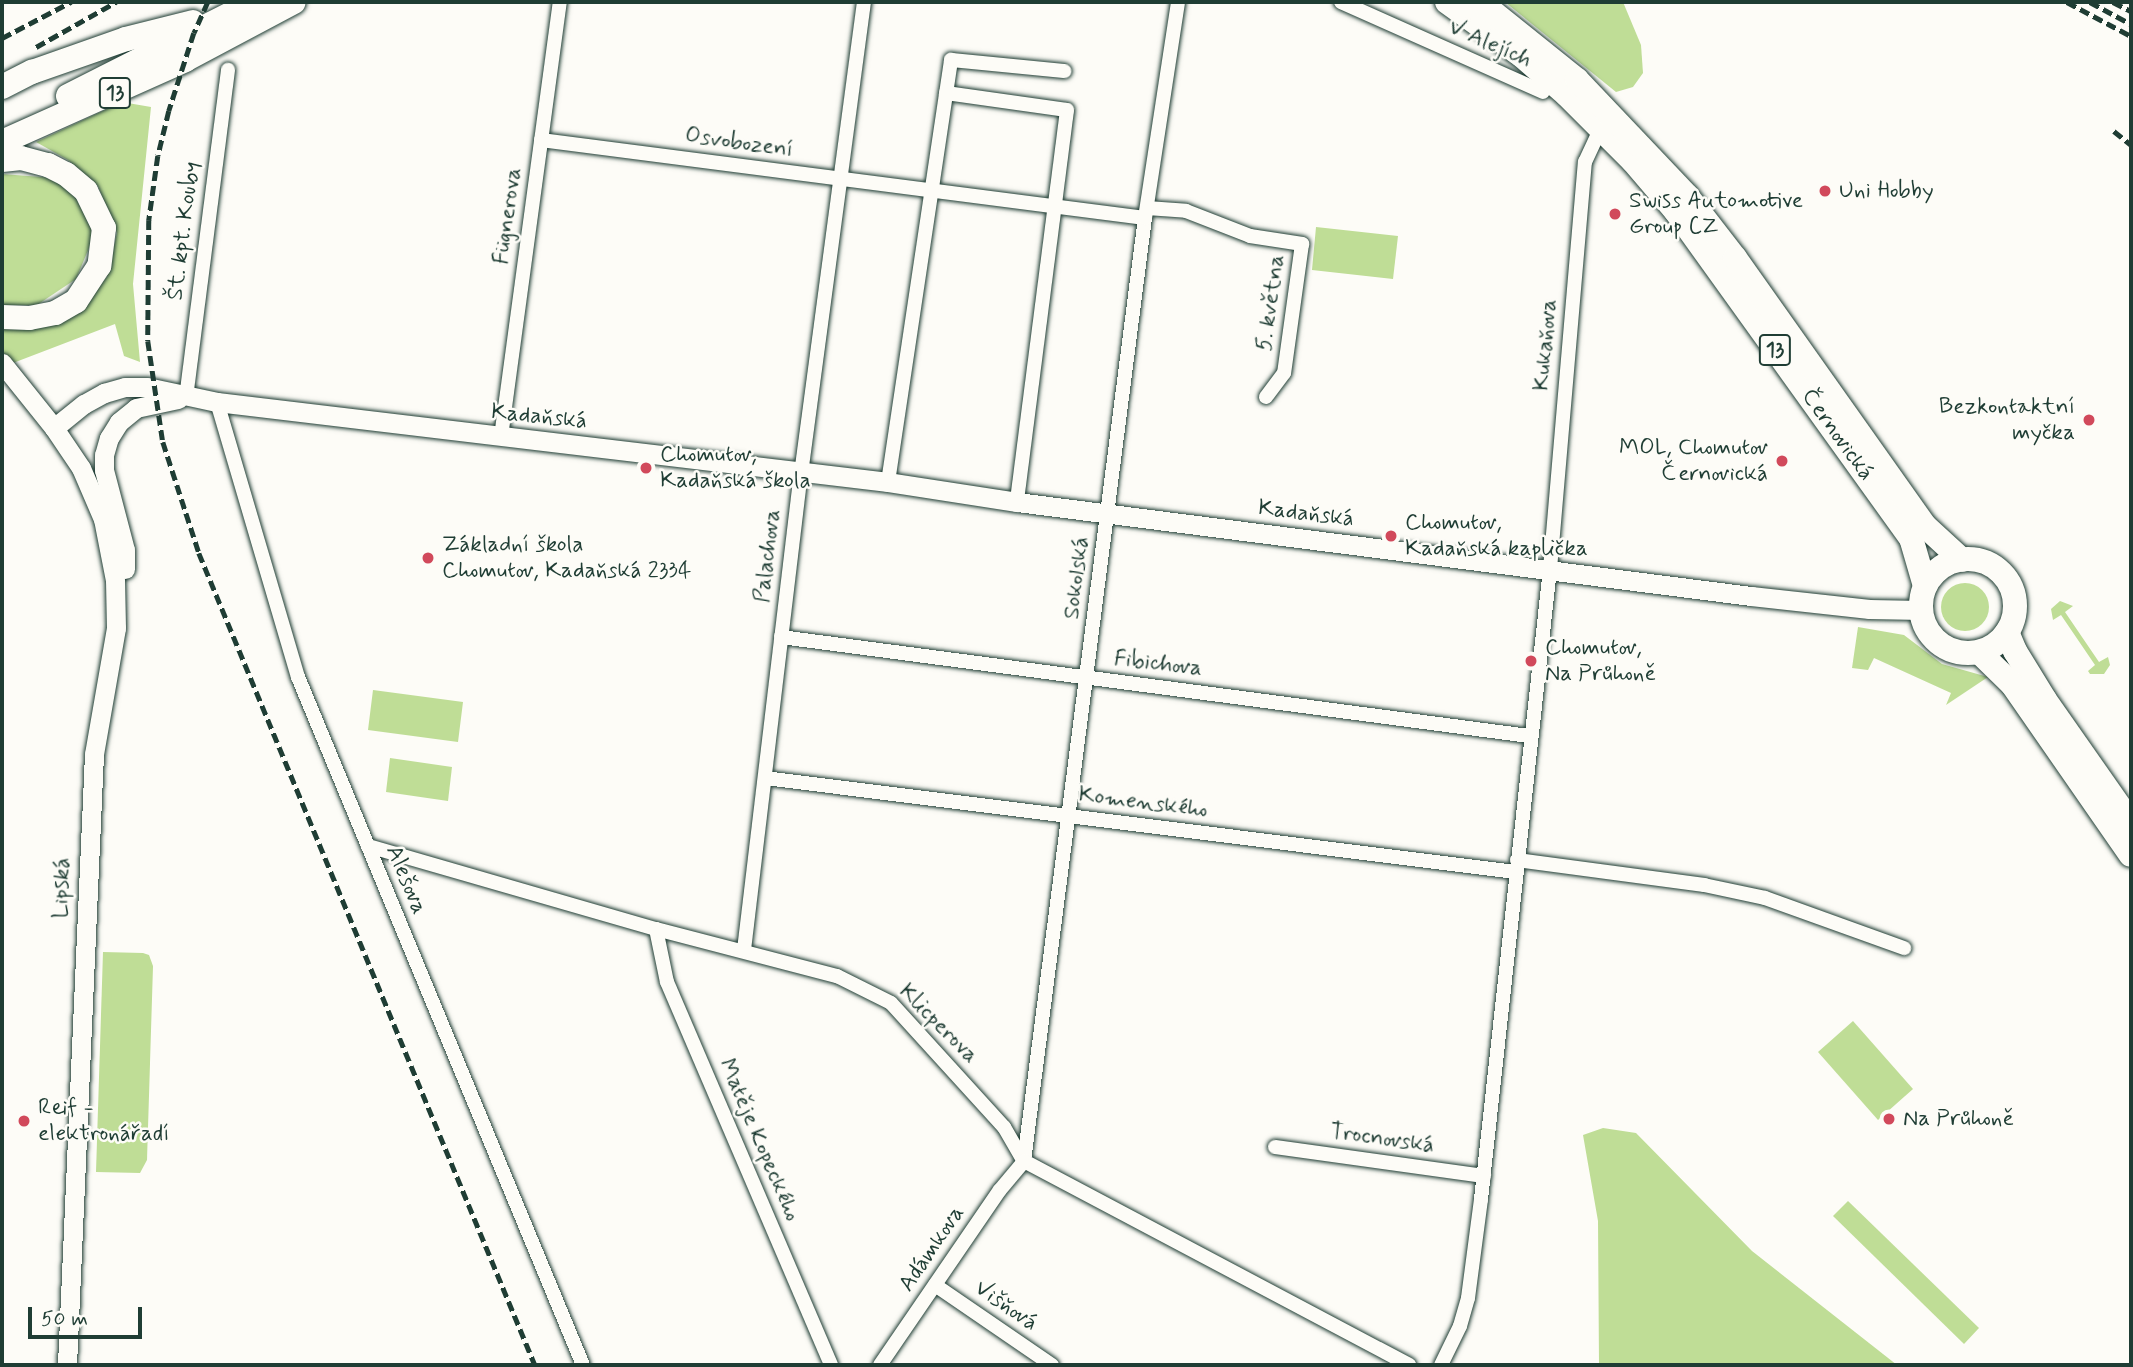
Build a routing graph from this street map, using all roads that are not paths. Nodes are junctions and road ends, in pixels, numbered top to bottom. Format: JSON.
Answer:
{"nodes":[{"id":1,"x":246,"y":2,"type":"edge"},
{"id":2,"x":254,"y":2,"type":"edge"},
{"id":3,"x":294,"y":2,"type":"edge"},
{"id":4,"x":560,"y":2,"type":"edge"},
{"id":5,"x":864,"y":2,"type":"edge"},
{"id":6,"x":1178,"y":2,"type":"edge"},
{"id":7,"x":1341,"y":2,"type":"edge"},
{"id":8,"x":1447,"y":2,"type":"edge"},
{"id":9,"x":1480,"y":2,"type":"edge"},
{"id":10,"x":228,"y":70,"type":"dead end"},
{"id":11,"x":1064,"y":71,"type":"dead end"},
{"id":12,"x":2,"y":87,"type":"edge"},
{"id":13,"x":1543,"y":92,"type":"dead end"},
{"id":14,"x":946,"y":93,"type":"junction"},
{"id":15,"x":1608,"y":123,"type":"junction"},
{"id":16,"x":2,"y":125,"type":"edge"},
{"id":17,"x":541,"y":140,"type":"junction"},
{"id":18,"x":2,"y":142,"type":"edge"},
{"id":19,"x":2,"y":160,"type":"edge"},
{"id":20,"x":838,"y":179,"type":"junction"},
{"id":21,"x":932,"y":191,"type":"junction"},
{"id":22,"x":1056,"y":209,"type":"junction"},
{"id":23,"x":1146,"y":213,"type":"junction"},
{"id":24,"x":2,"y":317,"type":"edge"},
{"id":25,"x":2,"y":363,"type":"edge"},
{"id":26,"x":2,"y":379,"type":"edge"},
{"id":27,"x":1266,"y":397,"type":"dead end"},
{"id":28,"x":186,"y":398,"type":"junction"},
{"id":29,"x":217,"y":402,"type":"junction"},
{"id":30,"x":54,"y":428,"type":"junction"},
{"id":31,"x":501,"y":437,"type":"junction"},
{"id":32,"x":801,"y":474,"type":"junction"},
{"id":33,"x":888,"y":482,"type":"junction"},
{"id":34,"x":1017,"y":502,"type":"junction"},
{"id":35,"x":1108,"y":513,"type":"junction"},
{"id":36,"x":1962,"y":560,"type":"junction"},
{"id":37,"x":1550,"y":569,"type":"junction"},
{"id":38,"x":1923,"y":598,"type":"junction"},
{"id":39,"x":116,"y":628,"type":"junction"},
{"id":40,"x":2007,"y":632,"type":"junction"},
{"id":41,"x":782,"y":637,"type":"junction"},
{"id":42,"x":1979,"y":652,"type":"junction"},
{"id":43,"x":1088,"y":678,"type":"junction"},
{"id":44,"x":1529,"y":736,"type":"junction"},
{"id":45,"x":765,"y":778,"type":"junction"},
{"id":46,"x":1068,"y":817,"type":"junction"},
{"id":47,"x":2131,"y":823,"type":"edge"},
{"id":48,"x":368,"y":846,"type":"junction"},
{"id":49,"x":2131,"y":855,"type":"edge"},
{"id":50,"x":1516,"y":866,"type":"junction"},
{"id":51,"x":656,"y":929,"type":"junction"},
{"id":52,"x":1903,"y":948,"type":"dead end"},
{"id":53,"x":744,"y":950,"type":"junction"},
{"id":54,"x":1275,"y":1147,"type":"dead end"},
{"id":55,"x":1024,"y":1161,"type":"junction"},
{"id":56,"x":1483,"y":1176,"type":"junction"},
{"id":57,"x":936,"y":1285,"type":"junction"},
{"id":58,"x":67,"y":1365,"type":"edge"},
{"id":59,"x":583,"y":1365,"type":"edge"},
{"id":60,"x":831,"y":1365,"type":"edge"},
{"id":61,"x":880,"y":1365,"type":"edge"},
{"id":62,"x":1052,"y":1365,"type":"edge"},
{"id":63,"x":1409,"y":1365,"type":"edge"},
{"id":64,"x":1441,"y":1365,"type":"edge"}],
"edges":[{"from":1,"to":12,"type":"highway"},
{"from":2,"to":16,"type":"highway","number":"13"},
{"from":3,"to":18,"type":"highway","number":"13"},
{"from":4,"to":17,"type":"street","name":"Fügnerova"},
{"from":5,"to":20,"type":"street","name":"Palachova"},
{"from":6,"to":23,"type":"street","name":"Sokolská"},
{"from":7,"to":13,"type":"street","name":"V Alejích"},
{"from":8,"to":15,"type":"highway","number":"13"},
{"from":9,"to":15,"type":"highway","number":"13"},
{"from":10,"to":28,"type":"street","name":"Št. kpt. Kouby"},
{"from":11,"to":14,"type":"street"},
{"from":14,"to":21,"type":"street"},
{"from":14,"to":22,"type":"street"},
{"from":15,"to":36,"type":"highway","name":"Černovická","number":"13"},
{"from":15,"to":37,"type":"street","name":"Kukaňova"},
{"from":15,"to":38,"type":"highway","name":"Černovická","number":"13"},
{"from":17,"to":20,"type":"street","name":"Osvobození"},
{"from":17,"to":31,"type":"street","name":"Fügnerova"},
{"from":19,"to":24,"type":"highway"},
{"from":20,"to":21,"type":"street","name":"Osvobození"},
{"from":20,"to":32,"type":"street","name":"Palachova"},
{"from":21,"to":22,"type":"street","name":"Osvobození"},
{"from":21,"to":33,"type":"street"},
{"from":22,"to":23,"type":"street","name":"Osvobození"},
{"from":22,"to":34,"type":"street"},
{"from":23,"to":27,"type":"street","name":"5. května"},
{"from":23,"to":35,"type":"street","name":"Sokolská"},
{"from":25,"to":30,"type":"street","name":"Lipská"},
{"from":26,"to":30,"type":"street","name":"Lipská"},
{"from":28,"to":29,"type":"street","name":"Kadaňská"},
{"from":28,"to":30,"type":"street","name":"Kadaňská"},
{"from":28,"to":39,"type":"street","name":"Kadaňská"},
{"from":29,"to":31,"type":"street","name":"Kadaňská"},
{"from":29,"to":48,"type":"street","name":"Alešova"},
{"from":30,"to":39,"type":"street","name":"Lipská"},
{"from":31,"to":32,"type":"street","name":"Kadaňská"},
{"from":32,"to":33,"type":"street","name":"Kadaňská"},
{"from":32,"to":41,"type":"street","name":"Palachova"},
{"from":33,"to":34,"type":"street","name":"Kadaňská"},
{"from":34,"to":35,"type":"street","name":"Kadaňská"},
{"from":35,"to":37,"type":"street","name":"Kadaňská"},
{"from":35,"to":43,"type":"street","name":"Sokolská"},
{"from":36,"to":38,"type":"highway"},
{"from":36,"to":40,"type":"highway","name":"Černovická","number":"13"},
{"from":37,"to":38,"type":"street","name":"Kadaňská"},
{"from":37,"to":44,"type":"street"},
{"from":38,"to":42,"type":"highway","name":"Černovická","number":"13"},
{"from":39,"to":58,"type":"street","name":"Lipská"},
{"from":40,"to":42,"type":"highway"},
{"from":40,"to":47,"type":"highway"},
{"from":41,"to":43,"type":"street","name":"Fibichova"},
{"from":41,"to":45,"type":"street","name":"Palachova"},
{"from":42,"to":49,"type":"highway"},
{"from":43,"to":44,"type":"street","name":"Fibichova"},
{"from":43,"to":46,"type":"street","name":"Sokolská"},
{"from":44,"to":50,"type":"street"},
{"from":45,"to":46,"type":"street","name":"Komenského"},
{"from":45,"to":53,"type":"street","name":"Palachova"},
{"from":46,"to":50,"type":"street","name":"Komenského"},
{"from":46,"to":55,"type":"street","name":"Sokolská"},
{"from":48,"to":51,"type":"street","name":"Klicperova"},
{"from":48,"to":59,"type":"street","name":"Alešova"},
{"from":50,"to":52,"type":"street"},
{"from":50,"to":56,"type":"street"},
{"from":51,"to":53,"type":"street","name":"Klicperova"},
{"from":51,"to":60,"type":"street","name":"Matěje Kopeckého"},
{"from":53,"to":55,"type":"street","name":"Klicperova"},
{"from":54,"to":56,"type":"street","name":"Trocnovská"},
{"from":55,"to":57,"type":"street","name":"Adámkova"},
{"from":55,"to":63,"type":"street"},
{"from":56,"to":64,"type":"street"},
{"from":57,"to":61,"type":"street","name":"Adámkova"},
{"from":57,"to":62,"type":"street","name":"Višňová"}]}
